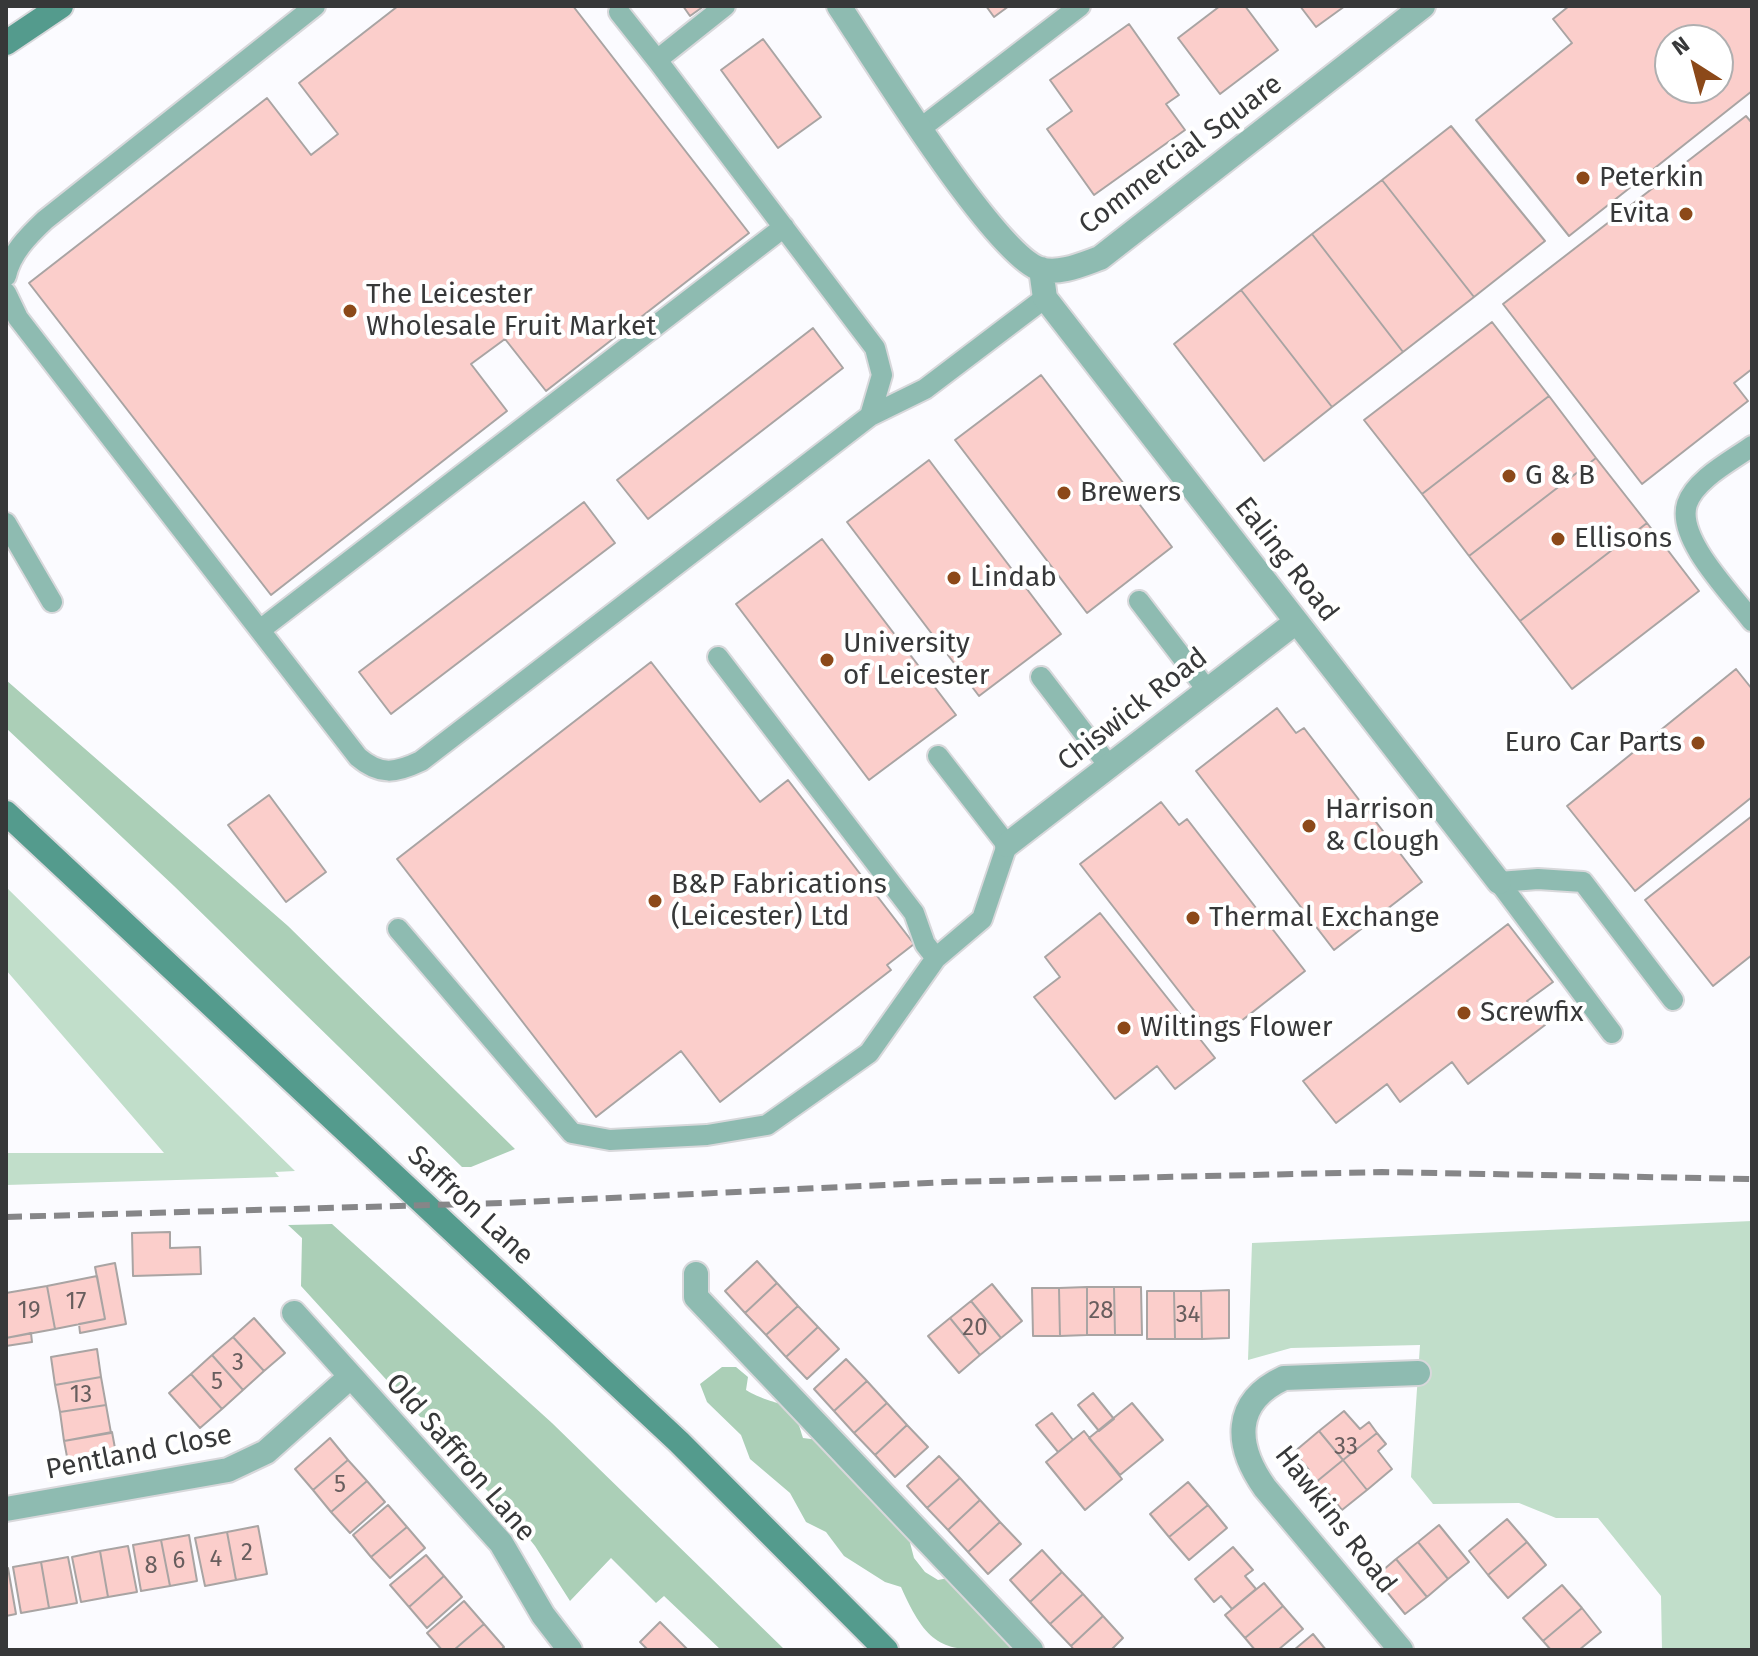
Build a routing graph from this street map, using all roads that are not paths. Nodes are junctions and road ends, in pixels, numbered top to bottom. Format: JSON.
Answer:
{"nodes":[{"id":1,"x":61,"y":6,"type":"edge"},
{"id":2,"x":315,"y":6,"type":"edge"},
{"id":3,"x":725,"y":6,"type":"edge"},
{"id":4,"x":839,"y":6,"type":"edge"},
{"id":5,"x":1080,"y":6,"type":"edge"},
{"id":6,"x":1423,"y":6,"type":"edge"},
{"id":7,"x":620,"y":8,"type":"edge"},
{"id":8,"x":6,"y":43,"type":"edge"},
{"id":9,"x":657,"y":60,"type":"junction"},
{"id":10,"x":921,"y":128,"type":"junction"},
{"id":11,"x":784,"y":227,"type":"junction"},
{"id":12,"x":1041,"y":269,"type":"junction"},
{"id":13,"x":6,"y":276,"type":"edge"},
{"id":14,"x":6,"y":293,"type":"edge"},
{"id":15,"x":1045,"y":298,"type":"junction"},
{"id":16,"x":870,"y":416,"type":"junction"},
{"id":17,"x":1752,"y":446,"type":"edge"},
{"id":18,"x":6,"y":523,"type":"edge"},
{"id":19,"x":1139,"y":601,"type":"dead end"},
{"id":20,"x":52,"y":602,"type":"dead end"},
{"id":21,"x":1752,"y":621,"type":"edge"},
{"id":22,"x":1296,"y":622,"type":"junction"},
{"id":23,"x":260,"y":630,"type":"junction"},
{"id":24,"x":718,"y":657,"type":"dead end"},
{"id":25,"x":1041,"y":677,"type":"dead end"},
{"id":26,"x":1208,"y":691,"type":"junction"},
{"id":27,"x":938,"y":756,"type":"dead end"},
{"id":28,"x":1109,"y":766,"type":"junction"},
{"id":29,"x":6,"y":813,"type":"edge"},
{"id":30,"x":1007,"y":845,"type":"junction"},
{"id":31,"x":1499,"y":882,"type":"junction"},
{"id":32,"x":398,"y":929,"type":"dead end"},
{"id":33,"x":936,"y":958,"type":"junction"},
{"id":34,"x":1673,"y":1000,"type":"dead end"},
{"id":35,"x":1612,"y":1033,"type":"dead end"},
{"id":36,"x":696,"y":1274,"type":"dead end"},
{"id":37,"x":294,"y":1313,"type":"dead end"},
{"id":38,"x":1418,"y":1373,"type":"dead end"},
{"id":39,"x":349,"y":1378,"type":"junction"},
{"id":40,"x":6,"y":1509,"type":"edge"},
{"id":41,"x":562,"y":1647,"type":"edge"},
{"id":42,"x":886,"y":1650,"type":"edge"},
{"id":43,"x":1031,"y":1650,"type":"edge"},
{"id":44,"x":1401,"y":1650,"type":"edge"}],
"edges":[{"from":1,"to":8,"type":"main road"},
{"from":2,"to":13,"type":"lane"},
{"from":3,"to":9,"type":"lane"},
{"from":4,"to":10,"type":"street"},
{"from":5,"to":10,"type":"lane"},
{"from":6,"to":12,"type":"street","name":"Commercial Square"},
{"from":7,"to":9,"type":"lane"},
{"from":9,"to":11,"type":"lane"},
{"from":10,"to":12,"type":"street"},
{"from":11,"to":16,"type":"lane"},
{"from":11,"to":23,"type":"lane"},
{"from":12,"to":15,"type":"street","name":"Ealing Road"},
{"from":14,"to":23,"type":"lane"},
{"from":15,"to":16,"type":"lane"},
{"from":15,"to":22,"type":"street","name":"Ealing Road"},
{"from":16,"to":23,"type":"lane"},
{"from":17,"to":21,"type":"lane"},
{"from":18,"to":20,"type":"lane"},
{"from":19,"to":26,"type":"lane"},
{"from":22,"to":26,"type":"street","name":"Chiswick Road"},
{"from":22,"to":31,"type":"street","name":"Ealing Road"},
{"from":24,"to":33,"type":"lane"},
{"from":25,"to":28,"type":"lane"},
{"from":26,"to":28,"type":"street","name":"Chiswick Road"},
{"from":27,"to":30,"type":"lane"},
{"from":28,"to":30,"type":"street","name":"Chiswick Road"},
{"from":29,"to":42,"type":"main road","name":"Saffron Lane"},
{"from":30,"to":33,"type":"lane"},
{"from":31,"to":34,"type":"lane"},
{"from":31,"to":35,"type":"lane"},
{"from":32,"to":33,"type":"lane"},
{"from":36,"to":43,"type":"street"},
{"from":37,"to":39,"type":"street","name":"Old Saffron Lane"},
{"from":38,"to":44,"type":"street","name":"Hawkins Road"},
{"from":39,"to":40,"type":"street","name":"Pentland Close"},
{"from":39,"to":41,"type":"street","name":"Old Saffron Lane"}]}
